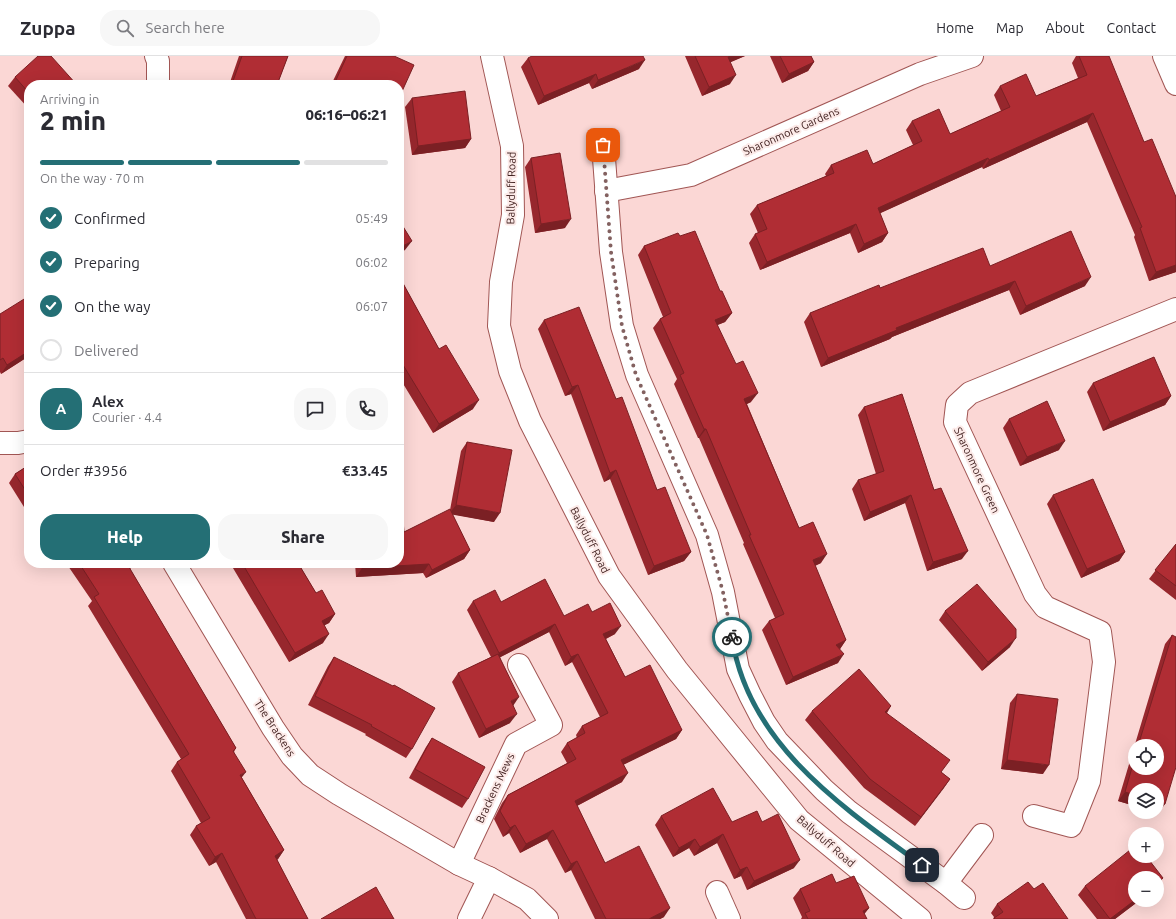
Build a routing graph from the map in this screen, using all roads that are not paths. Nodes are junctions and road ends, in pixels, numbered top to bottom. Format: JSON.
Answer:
{"nodes":[{"id":1,"x":156,"y":56,"type":"edge"},
{"id":2,"x":492,"y":56,"type":"edge"},
{"id":3,"x":972,"y":56,"type":"edge"},
{"id":4,"x":1164,"y":56,"type":"edge"},
{"id":5,"x":158,"y":80,"type":"edge"},
{"id":6,"x":1176,"y":84,"type":"edge"},
{"id":7,"x":603,"y":145,"type":"dead end"},
{"id":8,"x":606,"y":192,"type":"junction"},
{"id":9,"x":1176,"y":309,"type":"edge"},
{"id":10,"x":24,"y":442,"type":"edge"},
{"id":11,"x":0,"y":443,"type":"edge"},
{"id":12,"x":177,"y":568,"type":"edge"},
{"id":13,"x":519,"y":665,"type":"dead end"},
{"id":14,"x":1034,"y":816,"type":"dead end"},
{"id":15,"x":982,"y":835,"type":"dead end"},
{"id":16,"x":459,"y":864,"type":"junction"},
{"id":17,"x":489,"y":878,"type":"junction"},
{"id":18,"x":946,"y":883,"type":"junction"},
{"id":19,"x":717,"y":892,"type":"dead end"},
{"id":20,"x":964,"y":898,"type":"dead end"},
{"id":21,"x":469,"y":919,"type":"edge"},
{"id":22,"x":547,"y":919,"type":"edge"},
{"id":23,"x":729,"y":919,"type":"edge"},
{"id":24,"x":920,"y":919,"type":"edge"}],
"edges":[{"from":1,"to":5,"type":"street"},
{"from":2,"to":24,"type":"street","name":"Ballyduff Road"},
{"from":3,"to":8,"type":"street","name":"Sharonmore Gardens"},
{"from":4,"to":6,"type":"street"},
{"from":7,"to":8,"type":"street"},
{"from":8,"to":18,"type":"street"},
{"from":9,"to":14,"type":"street","name":"Sharonmore Green"},
{"from":10,"to":11,"type":"street"},
{"from":12,"to":16,"type":"street","name":"The Brackens"},
{"from":13,"to":16,"type":"street","name":"Brackens Mews"},
{"from":15,"to":18,"type":"street"},
{"from":16,"to":17,"type":"street","name":"The Brackens"},
{"from":17,"to":21,"type":"street"},
{"from":17,"to":22,"type":"street","name":"The Brackens"},
{"from":18,"to":20,"type":"street"},
{"from":19,"to":23,"type":"street"}]}
